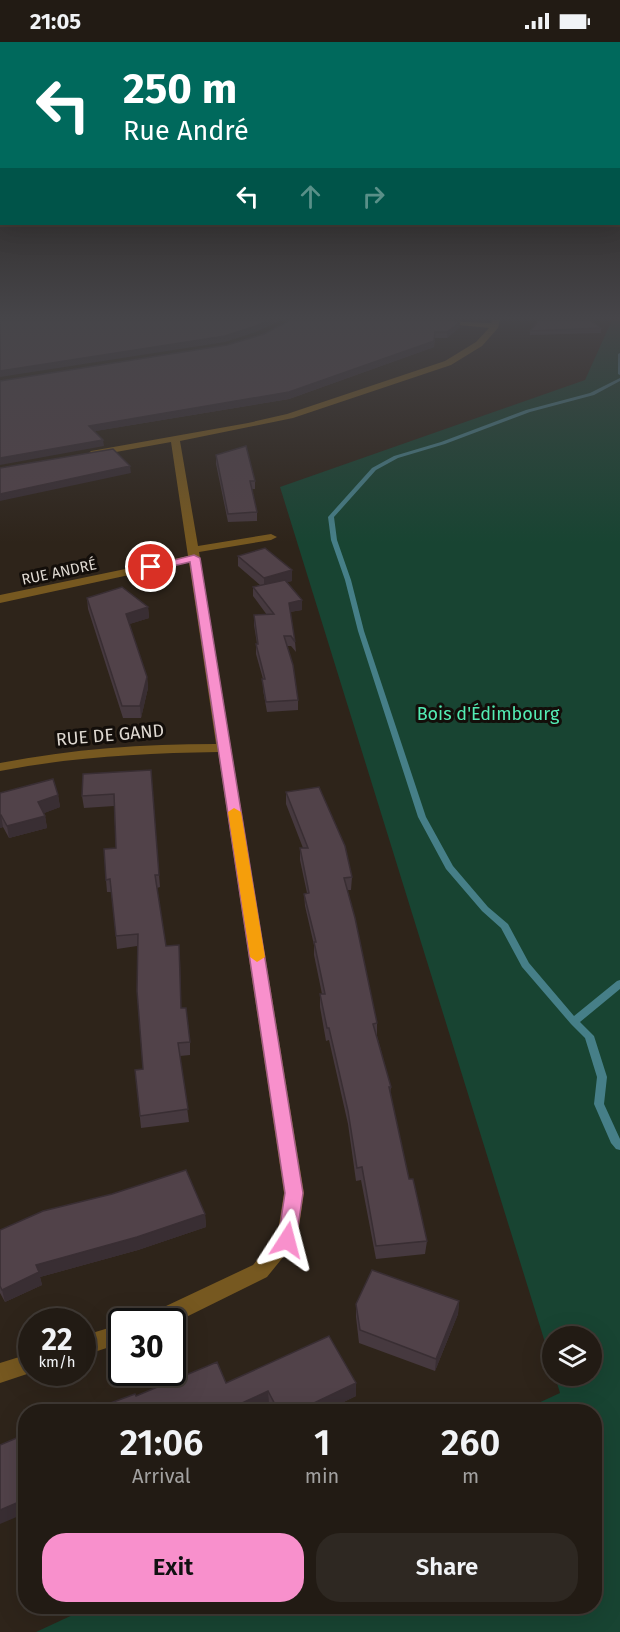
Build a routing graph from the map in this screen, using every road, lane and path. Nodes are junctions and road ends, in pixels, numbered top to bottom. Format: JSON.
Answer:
{"nodes":[{"id":1,"x":355,"y":394,"type":"edge"},
{"id":2,"x":175,"y":438,"type":"junction"},
{"id":3,"x":82,"y":455,"type":"edge"},
{"id":4,"x":271,"y":537,"type":"dead end"},
{"id":5,"x":194,"y":554,"type":"junction"},
{"id":6,"x":0,"y":599,"type":"edge"},
{"id":7,"x":224,"y":748,"type":"junction"},
{"id":8,"x":0,"y":766,"type":"edge"},
{"id":9,"x":184,"y":1308,"type":"edge"},
{"id":10,"x":18,"y":1367,"type":"edge"},
{"id":11,"x":0,"y":1373,"type":"edge"}],
"edges":[{"from":1,"to":2,"type":"street"},
{"from":2,"to":3,"type":"street"},
{"from":2,"to":5,"type":"street"},
{"from":4,"to":5,"type":"street","name":"RUE ANDRÉ"},
{"from":5,"to":6,"type":"street","name":"RUE ANDRÉ"},
{"from":5,"to":7,"type":"street"},
{"from":7,"to":8,"type":"street","name":"RUE DE GAND"},
{"from":7,"to":9,"type":"street"},
{"from":10,"to":11,"type":"street"}]}
